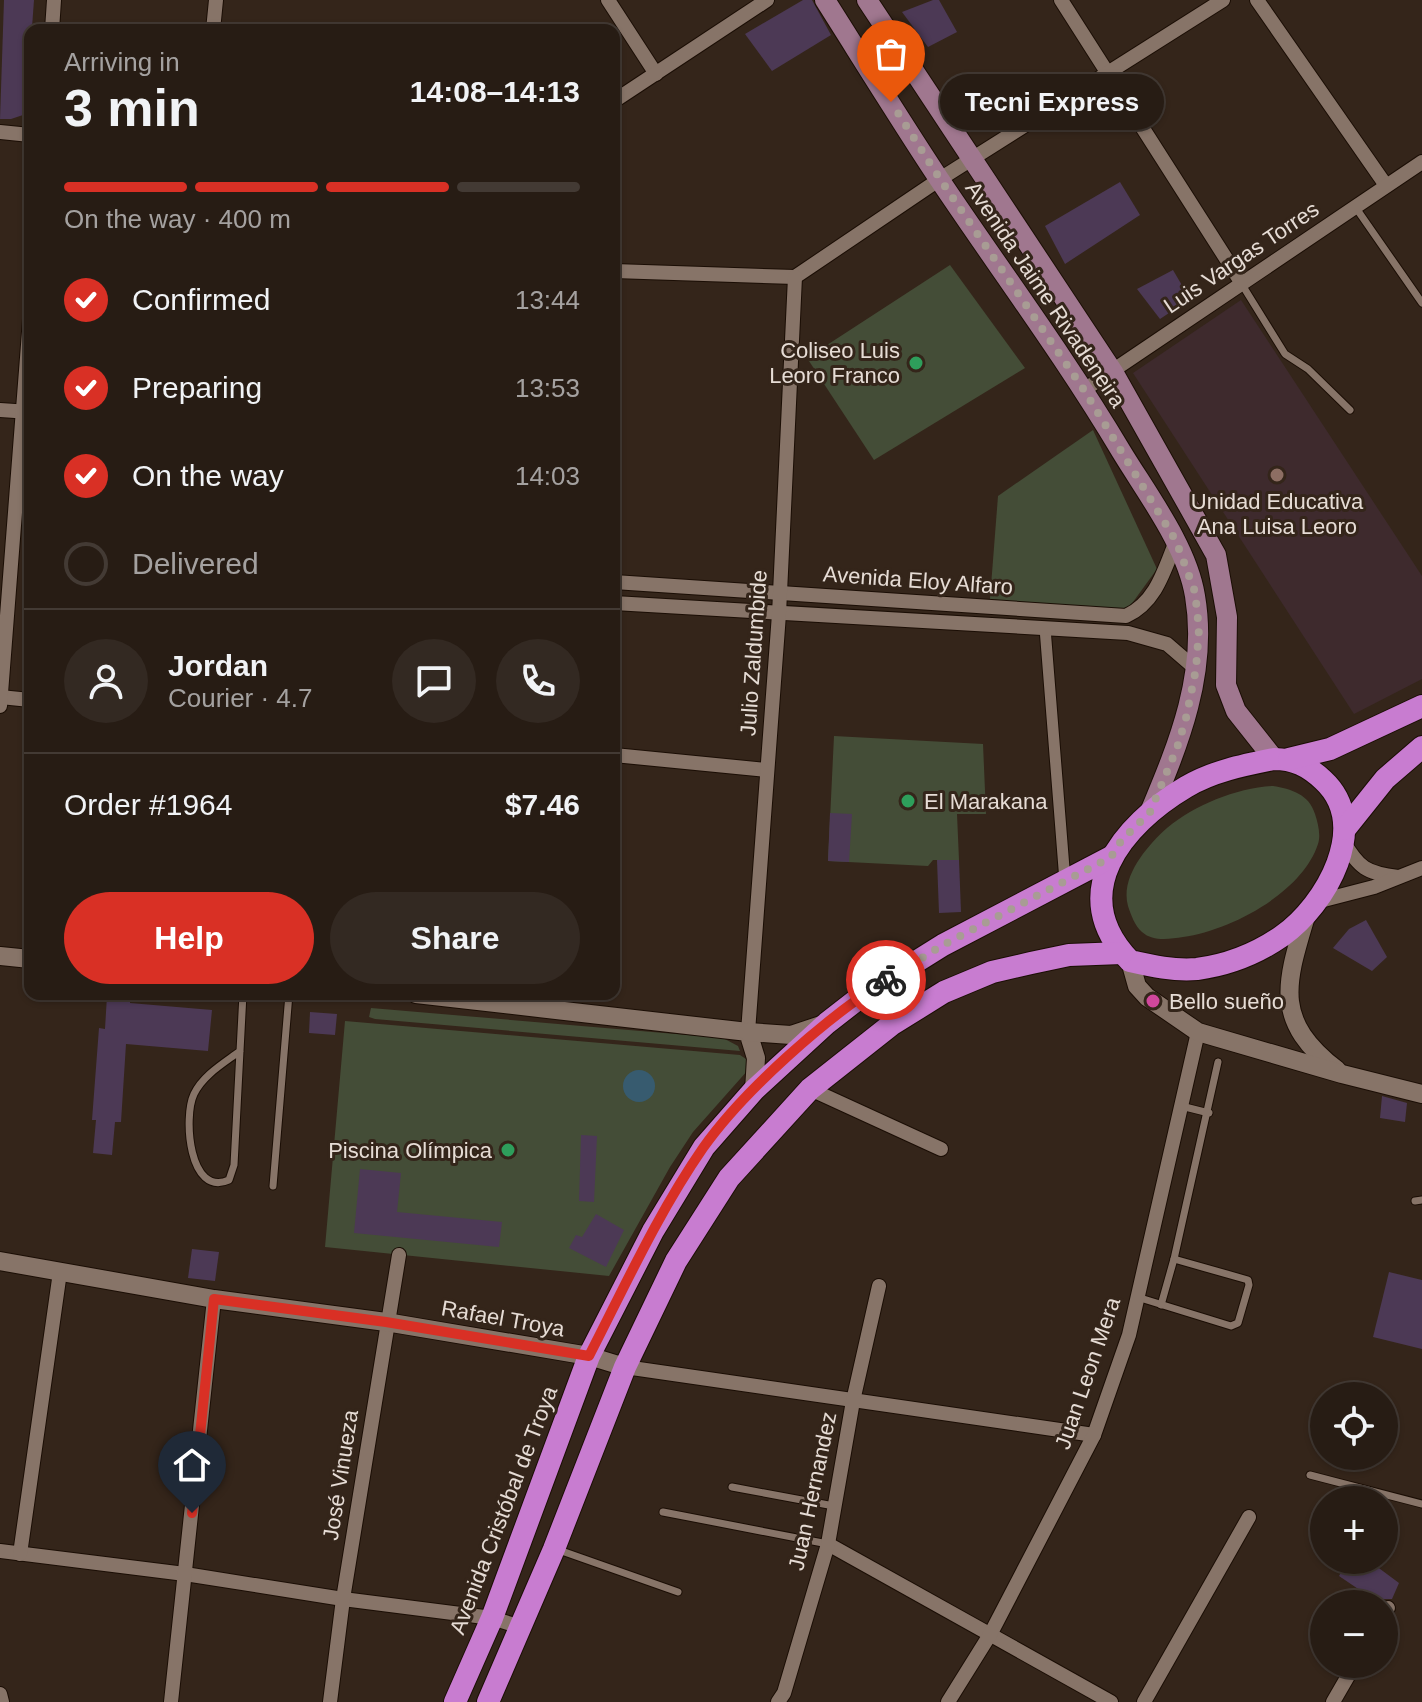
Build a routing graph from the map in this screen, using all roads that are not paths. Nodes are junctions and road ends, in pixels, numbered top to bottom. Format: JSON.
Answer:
{"nodes":[{"id":1,"x":54,"y":0,"type":"edge"},
{"id":2,"x":216,"y":0,"type":"edge"},
{"id":3,"x":608,"y":0,"type":"edge"},
{"id":4,"x":767,"y":0,"type":"edge"},
{"id":5,"x":825,"y":0,"type":"edge"},
{"id":6,"x":867,"y":0,"type":"edge"},
{"id":7,"x":1061,"y":0,"type":"edge"},
{"id":8,"x":1223,"y":0,"type":"edge"},
{"id":9,"x":1257,"y":0,"type":"edge"},
{"id":10,"x":52,"y":24,"type":"edge"},
{"id":11,"x":214,"y":24,"type":"edge"},
{"id":12,"x":656,"y":74,"type":"junction"},
{"id":13,"x":1109,"y":74,"type":"junction"},
{"id":14,"x":620,"y":97,"type":"edge"},
{"id":15,"x":0,"y":132,"type":"edge"},
{"id":16,"x":24,"y":134,"type":"edge"},
{"id":17,"x":972,"y":161,"type":"junction"},
{"id":18,"x":1422,"y":162,"type":"edge"},
{"id":19,"x":940,"y":179,"type":"junction"},
{"id":20,"x":1385,"y":184,"type":"junction"},
{"id":21,"x":1355,"y":206,"type":"junction"},
{"id":22,"x":620,"y":271,"type":"edge"},
{"id":23,"x":795,"y":277,"type":"junction"},
{"id":24,"x":1241,"y":282,"type":"junction"},
{"id":25,"x":1422,"y":303,"type":"edge"},
{"id":26,"x":1113,"y":372,"type":"junction"},
{"id":27,"x":1084,"y":390,"type":"junction"},
{"id":28,"x":0,"y":410,"type":"edge"},
{"id":29,"x":1350,"y":410,"type":"dead end"},
{"id":30,"x":24,"y":412,"type":"edge"},
{"id":31,"x":24,"y":434,"type":"edge"},
{"id":32,"x":1176,"y":541,"type":"junction"},
{"id":33,"x":620,"y":582,"type":"edge"},
{"id":34,"x":780,"y":593,"type":"junction"},
{"id":35,"x":620,"y":603,"type":"edge"},
{"id":36,"x":779,"y":614,"type":"junction"},
{"id":37,"x":1045,"y":628,"type":"junction"},
{"id":38,"x":1196,"y":669,"type":"junction"},
{"id":39,"x":0,"y":697,"type":"edge"},
{"id":40,"x":24,"y":699,"type":"edge"},
{"id":41,"x":0,"y":706,"type":"edge"},
{"id":42,"x":1422,"y":706,"type":"edge"},
{"id":43,"x":1422,"y":747,"type":"edge"},
{"id":44,"x":620,"y":756,"type":"edge"},
{"id":45,"x":1282,"y":759,"type":"junction"},
{"id":46,"x":767,"y":770,"type":"junction"},
{"id":47,"x":1150,"y":812,"type":"junction"},
{"id":48,"x":1344,"y":835,"type":"junction"},
{"id":49,"x":1111,"y":857,"type":"junction"},
{"id":50,"x":1422,"y":868,"type":"edge"},
{"id":51,"x":1402,"y":877,"type":"junction"},
{"id":52,"x":1065,"y":882,"type":"junction"},
{"id":53,"x":1311,"y":908,"type":"junction"},
{"id":54,"x":0,"y":956,"type":"edge"},
{"id":55,"x":1126,"y":957,"type":"junction"},
{"id":56,"x":24,"y":958,"type":"edge"},
{"id":57,"x":243,"y":1000,"type":"edge"},
{"id":58,"x":288,"y":1000,"type":"edge"},
{"id":59,"x":468,"y":1000,"type":"edge"},
{"id":60,"x":827,"y":1023,"type":"junction"},
{"id":61,"x":748,"y":1032,"type":"junction"},
{"id":62,"x":1198,"y":1032,"type":"junction"},
{"id":63,"x":240,"y":1051,"type":"junction"},
{"id":64,"x":1218,"y":1062,"type":"dead end"},
{"id":65,"x":1342,"y":1074,"type":"junction"},
{"id":66,"x":810,"y":1089,"type":"junction"},
{"id":67,"x":754,"y":1090,"type":"junction"},
{"id":68,"x":1422,"y":1094,"type":"edge"},
{"id":69,"x":1181,"y":1106,"type":"junction"},
{"id":70,"x":1209,"y":1113,"type":"junction"},
{"id":71,"x":941,"y":1149,"type":"dead end"},
{"id":72,"x":273,"y":1186,"type":"dead end"},
{"id":73,"x":399,"y":1255,"type":"dead end"},
{"id":74,"x":1174,"y":1259,"type":"junction"},
{"id":75,"x":0,"y":1261,"type":"edge"},
{"id":76,"x":60,"y":1272,"type":"junction"},
{"id":77,"x":879,"y":1286,"type":"dead end"},
{"id":78,"x":1137,"y":1297,"type":"junction"},
{"id":79,"x":214,"y":1299,"type":"junction"},
{"id":80,"x":1161,"y":1305,"type":"junction"},
{"id":81,"x":386,"y":1322,"type":"junction"},
{"id":82,"x":589,"y":1356,"type":"junction"},
{"id":83,"x":625,"y":1367,"type":"junction"},
{"id":84,"x":853,"y":1401,"type":"junction"},
{"id":85,"x":1094,"y":1435,"type":"junction"},
{"id":86,"x":1310,"y":1475,"type":"dead end"},
{"id":87,"x":732,"y":1487,"type":"dead end"},
{"id":88,"x":1422,"y":1504,"type":"edge"},
{"id":89,"x":834,"y":1506,"type":"junction"},
{"id":90,"x":663,"y":1512,"type":"dead end"},
{"id":91,"x":1249,"y":1517,"type":"dead end"},
{"id":92,"x":828,"y":1544,"type":"junction"},
{"id":93,"x":554,"y":1549,"type":"junction"},
{"id":94,"x":0,"y":1551,"type":"edge"},
{"id":95,"x":20,"y":1554,"type":"junction"},
{"id":96,"x":185,"y":1574,"type":"junction"},
{"id":97,"x":678,"y":1592,"type":"dead end"},
{"id":98,"x":343,"y":1599,"type":"junction"},
{"id":99,"x":492,"y":1618,"type":"junction"},
{"id":100,"x":521,"y":1627,"type":"junction"},
{"id":101,"x":991,"y":1633,"type":"junction"},
{"id":102,"x":1347,"y":1678,"type":"edge"},
{"id":103,"x":0,"y":1694,"type":"edge"},
{"id":104,"x":2,"y":1702,"type":"edge"},
{"id":105,"x":171,"y":1702,"type":"edge"},
{"id":106,"x":330,"y":1702,"type":"edge"},
{"id":107,"x":455,"y":1702,"type":"edge"},
{"id":108,"x":488,"y":1702,"type":"edge"},
{"id":109,"x":778,"y":1702,"type":"edge"},
{"id":110,"x":948,"y":1702,"type":"edge"},
{"id":111,"x":1111,"y":1702,"type":"edge"},
{"id":112,"x":1144,"y":1702,"type":"edge"},
{"id":113,"x":1333,"y":1702,"type":"edge"}],
"edges":[{"from":1,"to":10,"type":"street"},
{"from":2,"to":11,"type":"street"},
{"from":3,"to":12,"type":"street"},
{"from":4,"to":12,"type":"street"},
{"from":5,"to":19,"type":"main road","name":"Avenida Jaime Rivadeneira"},
{"from":6,"to":17,"type":"main road","name":"Avenida Jaime Rivadeneira"},
{"from":7,"to":13,"type":"street"},
{"from":8,"to":13,"type":"street"},
{"from":9,"to":20,"type":"street"},
{"from":12,"to":14,"type":"street"},
{"from":13,"to":17,"type":"street"},
{"from":13,"to":24,"type":"street"},
{"from":15,"to":16,"type":"street"},
{"from":17,"to":19,"type":"street"},
{"from":17,"to":26,"type":"main road","name":"Avenida Jaime Rivadeneira"},
{"from":18,"to":20,"type":"street","name":"Luis Vargas Torres"},
{"from":19,"to":23,"type":"street"},
{"from":19,"to":27,"type":"main road","name":"Avenida Jaime Rivadeneira"},
{"from":20,"to":21,"type":"street","name":"Luis Vargas Torres"},
{"from":21,"to":24,"type":"street","name":"Luis Vargas Torres"},
{"from":21,"to":25,"type":"lane"},
{"from":22,"to":23,"type":"street"},
{"from":23,"to":34,"type":"street","name":"Julio Zaldumbide"},
{"from":24,"to":26,"type":"street","name":"Luis Vargas Torres"},
{"from":24,"to":29,"type":"lane"},
{"from":26,"to":27,"type":"street","name":"Luis Vargas Torres"},
{"from":26,"to":45,"type":"main road","name":"Avenida Jaime Rivadeneira"},
{"from":27,"to":32,"type":"main road","name":"Avenida Jaime Rivadeneira"},
{"from":28,"to":30,"type":"street"},
{"from":31,"to":39,"type":"street"},
{"from":32,"to":34,"type":"street","name":"Avenida Eloy Alfaro"},
{"from":32,"to":38,"type":"main road","name":"Avenida Jaime Rivadeneira"},
{"from":33,"to":34,"type":"street","name":"Avenida Eloy Alfaro"},
{"from":34,"to":36,"type":"street","name":"Julio Zaldumbide"},
{"from":35,"to":36,"type":"street","name":"Avenida Eloy Alfaro"},
{"from":36,"to":37,"type":"street","name":"Avenida Eloy Alfaro"},
{"from":36,"to":46,"type":"street","name":"Julio Zaldumbide"},
{"from":37,"to":38,"type":"street","name":"Avenida Eloy Alfaro"},
{"from":37,"to":52,"type":"street"},
{"from":38,"to":47,"type":"main road","name":"Avenida Jaime Rivadeneira"},
{"from":39,"to":40,"type":"street"},
{"from":39,"to":41,"type":"street"},
{"from":42,"to":45,"type":"highway"},
{"from":43,"to":48,"type":"highway"},
{"from":44,"to":46,"type":"street"},
{"from":45,"to":47,"type":"highway"},
{"from":45,"to":48,"type":"highway"},
{"from":46,"to":61,"type":"street","name":"Julio Zaldumbide"},
{"from":47,"to":49,"type":"highway"},
{"from":48,"to":51,"type":"street"},
{"from":48,"to":53,"type":"highway"},
{"from":49,"to":52,"type":"highway","name":"Avenida Cristóbal de Troya"},
{"from":49,"to":55,"type":"highway"},
{"from":50,"to":51,"type":"street"},
{"from":51,"to":53,"type":"street"},
{"from":52,"to":60,"type":"highway","name":"Avenida Cristóbal de Troya"},
{"from":53,"to":55,"type":"highway"},
{"from":53,"to":65,"type":"street"},
{"from":54,"to":56,"type":"street"},
{"from":55,"to":62,"type":"street"},
{"from":55,"to":66,"type":"highway"},
{"from":57,"to":63,"type":"lane"},
{"from":58,"to":72,"type":"lane"},
{"from":59,"to":61,"type":"street"},
{"from":60,"to":61,"type":"street"},
{"from":60,"to":67,"type":"highway","name":"Avenida Cristóbal de Troya"},
{"from":61,"to":67,"type":"street"},
{"from":62,"to":65,"type":"street"},
{"from":62,"to":69,"type":"street","name":"Juan Leon Mera"},
{"from":63,"to":63,"type":"lane"},
{"from":64,"to":70,"type":"lane"},
{"from":65,"to":68,"type":"street"},
{"from":66,"to":71,"type":"street"},
{"from":66,"to":83,"type":"highway"},
{"from":67,"to":82,"type":"highway","name":"Avenida Cristóbal de Troya"},
{"from":69,"to":70,"type":"lane"},
{"from":69,"to":78,"type":"street","name":"Juan Leon Mera"},
{"from":70,"to":74,"type":"lane"},
{"from":73,"to":81,"type":"street","name":"José Vinueza"},
{"from":74,"to":80,"type":"lane"},
{"from":74,"to":80,"type":"lane"},
{"from":75,"to":76,"type":"street","name":"Rafael Troya"},
{"from":76,"to":79,"type":"street","name":"Rafael Troya"},
{"from":76,"to":95,"type":"street"},
{"from":77,"to":84,"type":"street","name":"Juan Hernandez"},
{"from":78,"to":80,"type":"lane"},
{"from":78,"to":85,"type":"street","name":"Juan Leon Mera"},
{"from":79,"to":81,"type":"street","name":"Rafael Troya"},
{"from":79,"to":96,"type":"street"},
{"from":81,"to":82,"type":"street","name":"Rafael Troya"},
{"from":81,"to":98,"type":"street","name":"José Vinueza"},
{"from":82,"to":83,"type":"street","name":"Rafael Troya"},
{"from":82,"to":99,"type":"highway","name":"Avenida Cristóbal de Troya"},
{"from":83,"to":84,"type":"street","name":"Rafael Troya"},
{"from":83,"to":93,"type":"highway"},
{"from":84,"to":85,"type":"street","name":"Rafael Troya"},
{"from":84,"to":89,"type":"street","name":"Juan Hernandez"},
{"from":85,"to":101,"type":"street","name":"Juan Leon Mera"},
{"from":86,"to":88,"type":"lane"},
{"from":87,"to":89,"type":"lane"},
{"from":89,"to":92,"type":"street","name":"Juan Hernandez"},
{"from":90,"to":92,"type":"lane"},
{"from":91,"to":112,"type":"street"},
{"from":92,"to":101,"type":"street"},
{"from":92,"to":109,"type":"street","name":"Juan Hernandez"},
{"from":93,"to":97,"type":"lane"},
{"from":93,"to":100,"type":"highway"},
{"from":94,"to":95,"type":"street"},
{"from":95,"to":96,"type":"street"},
{"from":96,"to":98,"type":"street"},
{"from":96,"to":105,"type":"street"},
{"from":98,"to":99,"type":"street"},
{"from":98,"to":106,"type":"street","name":"José Vinueza"},
{"from":99,"to":100,"type":"street"},
{"from":99,"to":107,"type":"highway","name":"Avenida Cristóbal de Troya"},
{"from":100,"to":108,"type":"highway"},
{"from":101,"to":110,"type":"street","name":"Juan Leon Mera"},
{"from":101,"to":111,"type":"street"},
{"from":102,"to":113,"type":"street"},
{"from":103,"to":104,"type":"street"}]}
